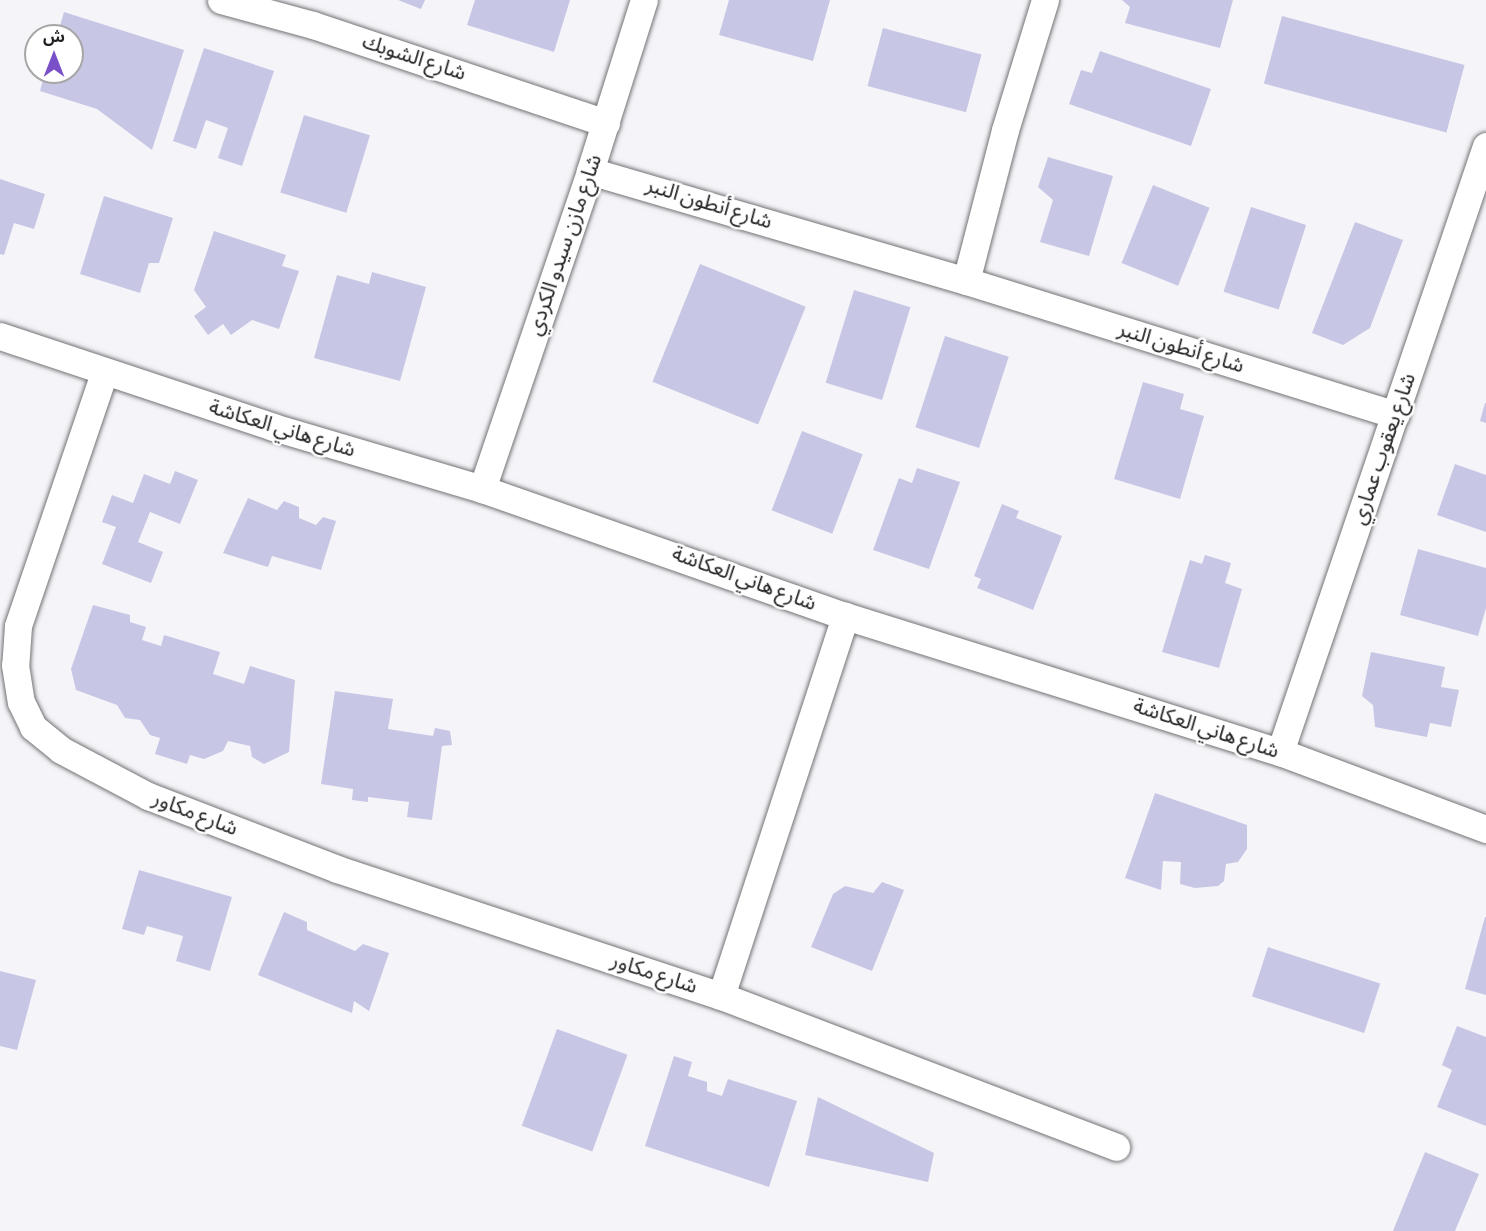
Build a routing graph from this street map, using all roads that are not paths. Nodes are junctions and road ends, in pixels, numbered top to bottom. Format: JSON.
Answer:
{"nodes":[{"id":1,"x":221,"y":0,"type":"edge"},
{"id":2,"x":644,"y":0,"type":"edge"},
{"id":3,"x":1045,"y":0,"type":"edge"},
{"id":4,"x":606,"y":123,"type":"junction"},
{"id":5,"x":1486,"y":146,"type":"edge"},
{"id":6,"x":590,"y":171,"type":"junction"},
{"id":7,"x":966,"y":281,"type":"junction"},
{"id":8,"x":0,"y":336,"type":"edge"},
{"id":9,"x":104,"y":373,"type":"junction"},
{"id":10,"x":1396,"y":415,"type":"junction"},
{"id":11,"x":482,"y":489,"type":"junction"},
{"id":12,"x":845,"y":616,"type":"junction"},
{"id":13,"x":1280,"y":752,"type":"junction"},
{"id":14,"x":1486,"y":829,"type":"edge"},
{"id":15,"x":721,"y":996,"type":"junction"},
{"id":16,"x":1116,"y":1148,"type":"dead end"}],
"edges":[{"from":1,"to":4,"type":"street","name":"شارع الشوبك"},
{"from":2,"to":4,"type":"street","name":"شارع مازن سيدو الكردي"},
{"from":3,"to":7,"type":"street"},
{"from":4,"to":6,"type":"street","name":"شارع مازن سيدو الكردي"},
{"from":5,"to":10,"type":"street","name":"شارع يعقوب عماري"},
{"from":6,"to":7,"type":"street","name":"شارع أنطون النبر"},
{"from":6,"to":11,"type":"street","name":"شارع مازن سيدو الكردي"},
{"from":7,"to":10,"type":"street","name":"شارع أنطون النبر"},
{"from":8,"to":9,"type":"street","name":"شارع هاني العكاشة"},
{"from":9,"to":11,"type":"street","name":"شارع هاني العكاشة"},
{"from":9,"to":15,"type":"street","name":"شارع مكاور"},
{"from":10,"to":13,"type":"street","name":"شارع يعقوب عماري"},
{"from":11,"to":12,"type":"street","name":"شارع هاني العكاشة"},
{"from":12,"to":13,"type":"street","name":"شارع هاني العكاشة"},
{"from":12,"to":15,"type":"street","name":"شارع مكاور"},
{"from":13,"to":14,"type":"street","name":"شارع هاني العكاشة"},
{"from":15,"to":16,"type":"street","name":"شارع مكاور"}]}
